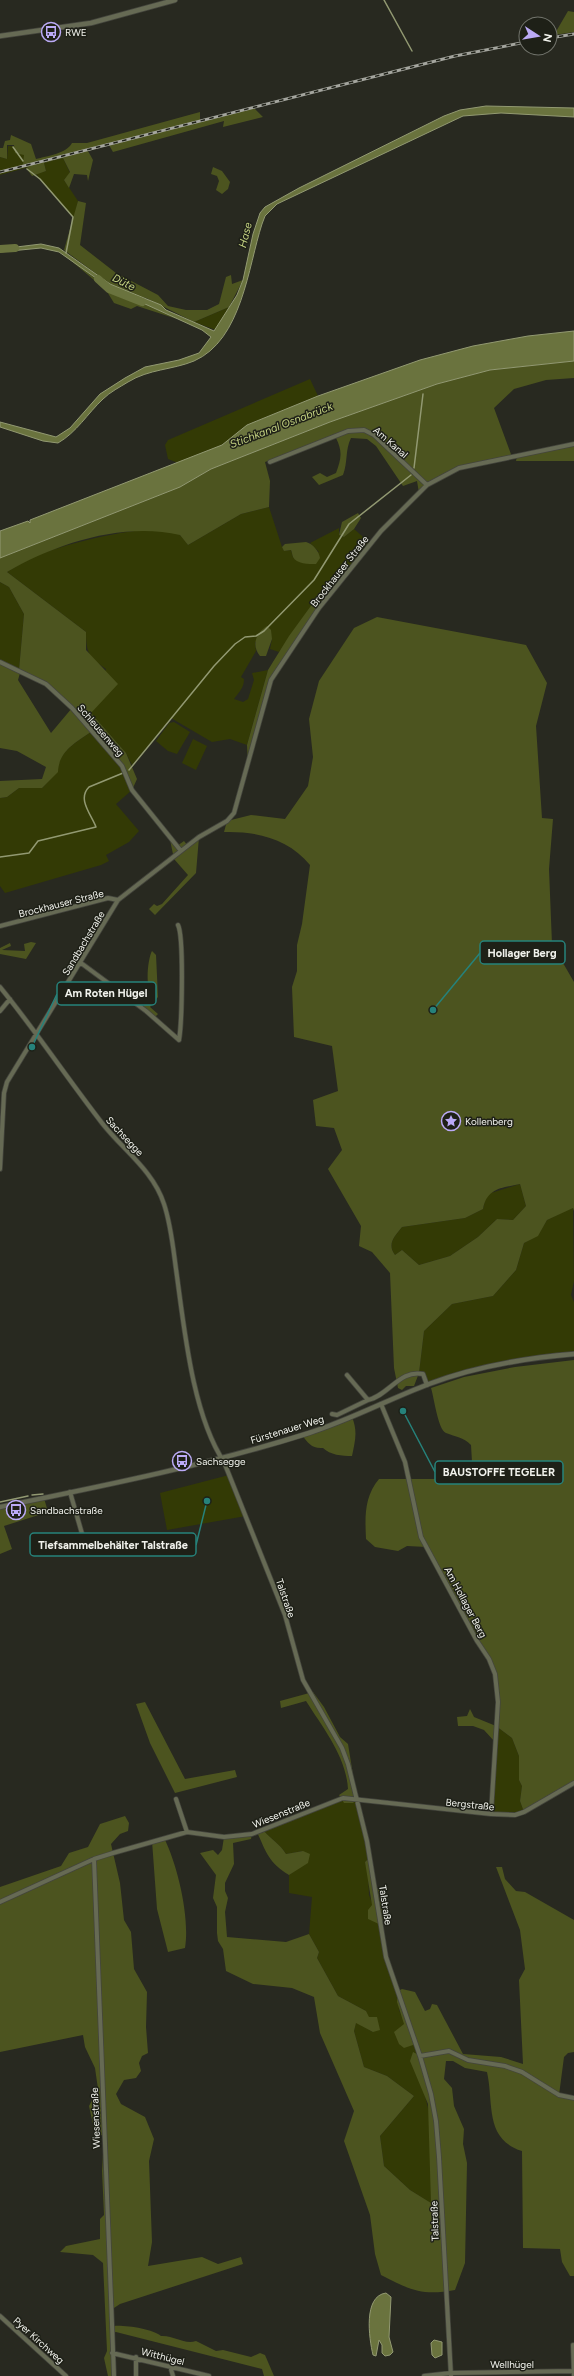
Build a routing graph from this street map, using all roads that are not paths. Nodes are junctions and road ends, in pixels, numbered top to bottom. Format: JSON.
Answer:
{"nodes":[{"id":1,"x":175,"y":0,"type":"edge"},
{"id":2,"x":0,"y":36,"type":"edge"},
{"id":3,"x":574,"y":444,"type":"edge"},
{"id":4,"x":568,"y":445,"type":"junction"},
{"id":5,"x":574,"y":449,"type":"edge"},
{"id":6,"x":270,"y":462,"type":"dead end"},
{"id":7,"x":427,"y":485,"type":"junction"},
{"id":8,"x":0,"y":662,"type":"edge"},
{"id":9,"x":181,"y":851,"type":"junction"},
{"id":10,"x":118,"y":900,"type":"junction"},
{"id":11,"x":178,"y":925,"type":"dead end"},
{"id":12,"x":0,"y":926,"type":"edge"},
{"id":13,"x":81,"y":963,"type":"junction"},
{"id":14,"x":0,"y":987,"type":"edge"},
{"id":15,"x":10,"y":999,"type":"junction"},
{"id":16,"x":0,"y":1010,"type":"edge"},
{"id":17,"x":36,"y":1034,"type":"junction"},
{"id":18,"x":0,"y":1169,"type":"edge"},
{"id":19,"x":574,"y":1354,"type":"edge"},
{"id":20,"x":347,"y":1374,"type":"dead end"},
{"id":21,"x":427,"y":1385,"type":"junction"},
{"id":22,"x":368,"y":1400,"type":"junction"},
{"id":23,"x":382,"y":1404,"type":"junction"},
{"id":24,"x":332,"y":1414,"type":"dead end"},
{"id":25,"x":221,"y":1456,"type":"junction"},
{"id":26,"x":70,"y":1492,"type":"junction"},
{"id":27,"x":0,"y":1507,"type":"edge"},
{"id":28,"x":87,"y":1551,"type":"dead end"},
{"id":29,"x":574,"y":1783,"type":"edge"},
{"id":30,"x":176,"y":1799,"type":"dead end"},
{"id":31,"x":357,"y":1799,"type":"junction"},
{"id":32,"x":491,"y":1814,"type":"junction"},
{"id":33,"x":187,"y":1832,"type":"junction"},
{"id":34,"x":94,"y":1859,"type":"junction"},
{"id":35,"x":0,"y":1902,"type":"edge"},
{"id":36,"x":420,"y":2056,"type":"junction"},
{"id":37,"x":574,"y":2098,"type":"edge"},
{"id":38,"x":0,"y":2316,"type":"edge"},
{"id":39,"x":573,"y":2345,"type":"edge"},
{"id":40,"x":112,"y":2353,"type":"junction"},
{"id":41,"x":136,"y":2357,"type":"junction"},
{"id":42,"x":170,"y":2366,"type":"junction"},
{"id":43,"x":574,"y":2371,"type":"edge"},
{"id":44,"x":451,"y":2374,"type":"edge"},
{"id":45,"x":492,"y":2374,"type":"edge"},
{"id":46,"x":534,"y":2374,"type":"edge"},
{"id":47,"x":66,"y":2376,"type":"edge"},
{"id":48,"x":114,"y":2376,"type":"edge"},
{"id":49,"x":136,"y":2376,"type":"edge"},
{"id":50,"x":173,"y":2376,"type":"edge"},
{"id":51,"x":209,"y":2376,"type":"edge"},
{"id":52,"x":424,"y":2376,"type":"edge"},
{"id":53,"x":574,"y":2376,"type":"edge"}],
"edges":[{"from":1,"to":2,"type":"street"},
{"from":3,"to":4,"type":"street","name":"Brockhauser Straße"},
{"from":4,"to":5,"type":"street"},
{"from":4,"to":7,"type":"street","name":"Brockhauser Straße"},
{"from":6,"to":7,"type":"street","name":"Am Kanal"},
{"from":7,"to":9,"type":"street","name":"Brockhauser Straße"},
{"from":8,"to":9,"type":"street","name":"Schleusenweg"},
{"from":9,"to":10,"type":"street","name":"Brockhauser Straße"},
{"from":10,"to":12,"type":"street","name":"Brockhauser Straße"},
{"from":10,"to":13,"type":"street","name":"Sandbachstraße"},
{"from":11,"to":13,"type":"street"},
{"from":13,"to":17,"type":"street","name":"Sandbachstraße"},
{"from":14,"to":15,"type":"street","name":"Sachsegge"},
{"from":15,"to":16,"type":"street"},
{"from":15,"to":17,"type":"street","name":"Sachsegge"},
{"from":17,"to":18,"type":"street","name":"Sandbachstraße"},
{"from":17,"to":25,"type":"street","name":"Sachsegge"},
{"from":19,"to":21,"type":"street","name":"Fürstenauer Weg"},
{"from":20,"to":22,"type":"street"},
{"from":21,"to":22,"type":"street"},
{"from":21,"to":23,"type":"street","name":"Fürstenauer Weg"},
{"from":22,"to":24,"type":"street"},
{"from":23,"to":25,"type":"street","name":"Fürstenauer Weg"},
{"from":23,"to":32,"type":"street","name":"Am Hollager Berg"},
{"from":25,"to":26,"type":"street","name":"Fürstenauer Weg"},
{"from":25,"to":31,"type":"street","name":"Talstraße"},
{"from":26,"to":27,"type":"street","name":"Fürstenauer Weg"},
{"from":26,"to":28,"type":"street"},
{"from":29,"to":32,"type":"street","name":"Bergstraße"},
{"from":30,"to":33,"type":"street"},
{"from":31,"to":32,"type":"street","name":"Bergstraße"},
{"from":31,"to":33,"type":"street","name":"Wiesenstraße"},
{"from":31,"to":36,"type":"street","name":"Talstraße"},
{"from":33,"to":34,"type":"street","name":"Wiesenstraße"},
{"from":34,"to":35,"type":"street","name":"Wiesenstraße"},
{"from":34,"to":40,"type":"street","name":"Wiesenstraße"},
{"from":36,"to":37,"type":"street"},
{"from":36,"to":44,"type":"street","name":"Talstraße"},
{"from":38,"to":47,"type":"street","name":"Pyer Kirchweg"},
{"from":39,"to":43,"type":"street"},
{"from":40,"to":41,"type":"street","name":"Witthügel"},
{"from":40,"to":48,"type":"street","name":"Wiesenstraße"},
{"from":41,"to":42,"type":"street","name":"Witthügel"},
{"from":41,"to":49,"type":"street"},
{"from":42,"to":50,"type":"street"},
{"from":42,"to":51,"type":"street","name":"Witthügel"},
{"from":43,"to":46,"type":"street","name":"Wellhügel"},
{"from":43,"to":53,"type":"street"},
{"from":44,"to":45,"type":"street","name":"Wellhügel"},
{"from":44,"to":52,"type":"street","name":"Wellhügel"},
{"from":45,"to":46,"type":"street","name":"Wellhügel"}]}
